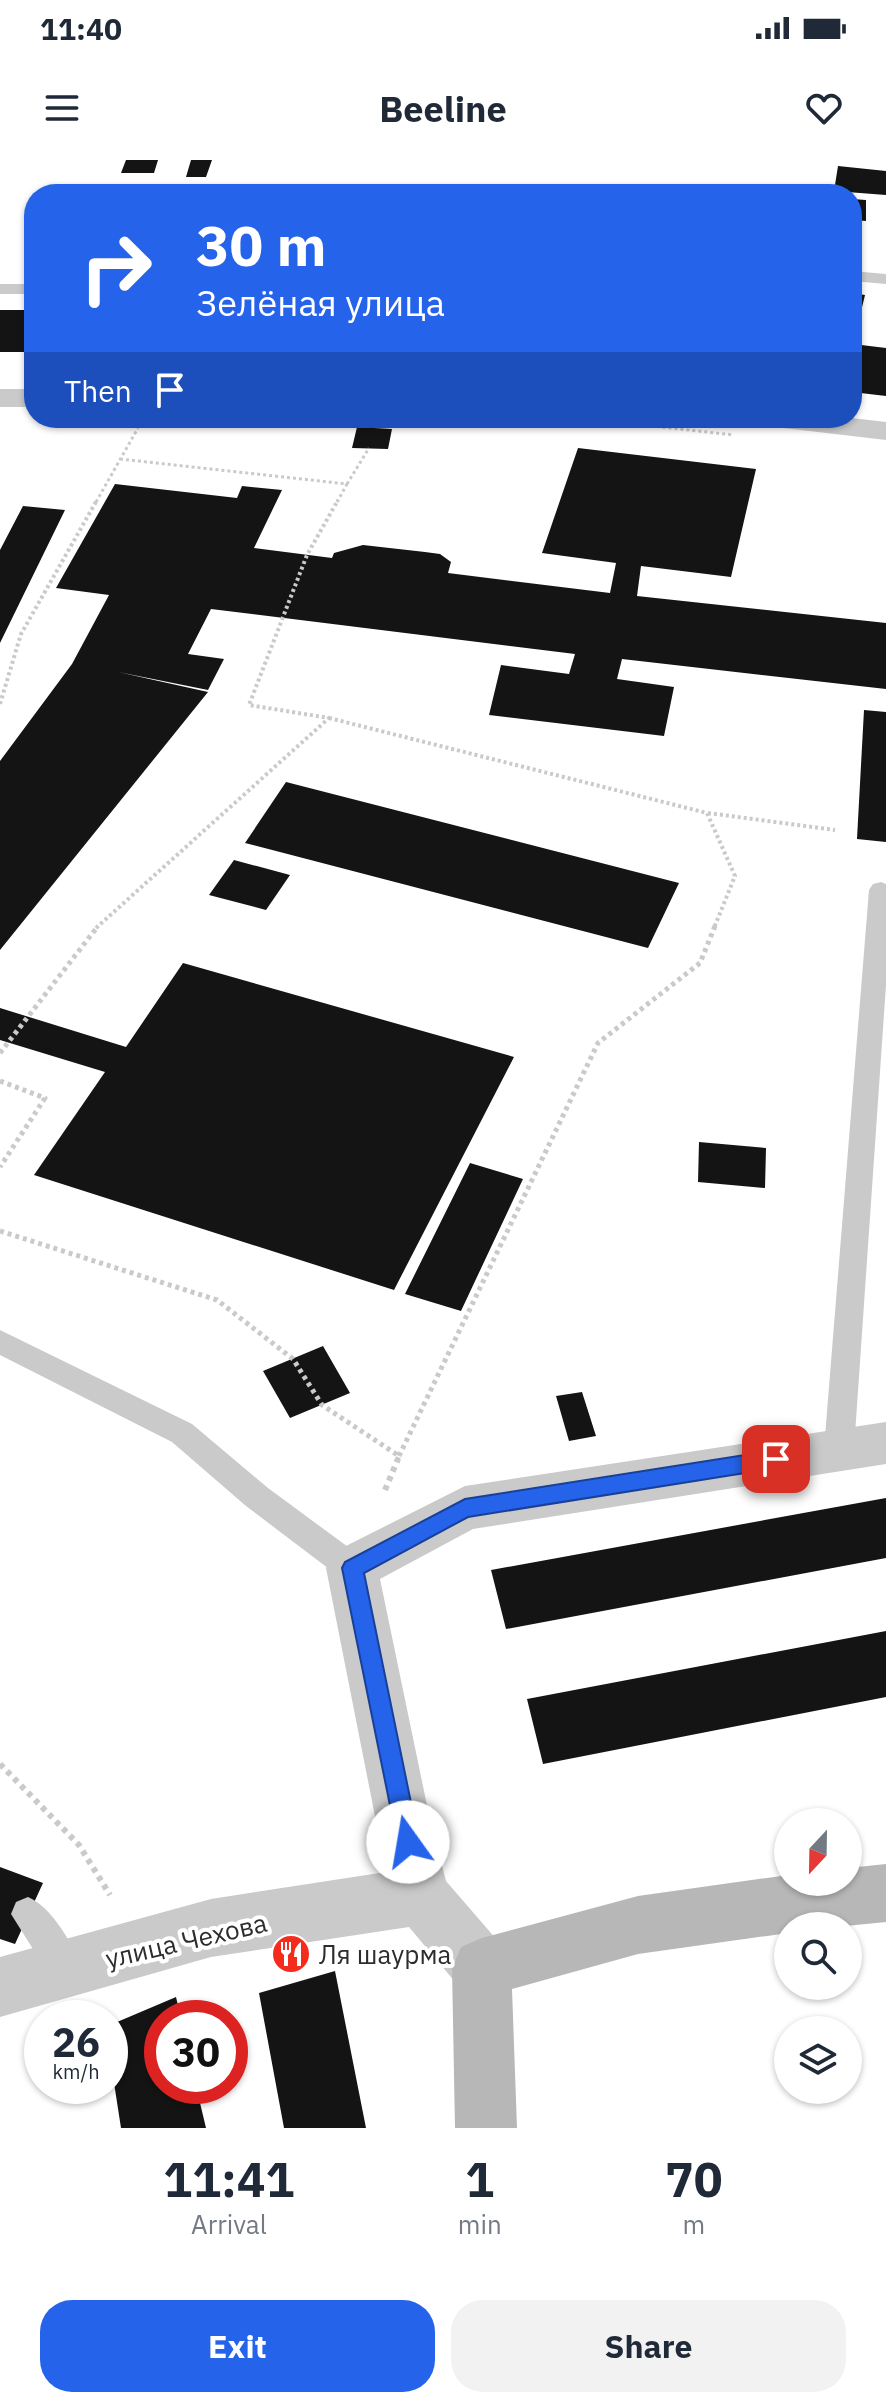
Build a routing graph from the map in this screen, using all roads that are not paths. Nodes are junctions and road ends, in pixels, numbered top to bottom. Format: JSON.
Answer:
{"nodes":[{"id":1,"x":862,"y":277,"type":"edge"},
{"id":2,"x":886,"y":279,"type":"edge"},
{"id":3,"x":0,"y":289,"type":"edge"},
{"id":4,"x":24,"y":289,"type":"edge"},
{"id":5,"x":0,"y":398,"type":"edge"},
{"id":6,"x":24,"y":398,"type":"edge"},
{"id":7,"x":860,"y":428,"type":"edge"},
{"id":8,"x":886,"y":431,"type":"edge"},
{"id":9,"x":881,"y":890,"type":"dead end"},
{"id":10,"x":0,"y":1342,"type":"edge"},
{"id":11,"x":862,"y":1446,"type":"edge"},
{"id":12,"x":352,"y":1568,"type":"junction"},
{"id":13,"x":886,"y":1893,"type":"edge"},
{"id":14,"x":421,"y":1896,"type":"junction"},
{"id":15,"x":28,"y":1914,"type":"dead end"},
{"id":16,"x":482,"y":1968,"type":"junction"},
{"id":17,"x":65,"y":1969,"type":"junction"},
{"id":18,"x":0,"y":1987,"type":"edge"},
{"id":19,"x":486,"y":2128,"type":"edge"}],
"edges":[{"from":1,"to":2,"type":"lane"},
{"from":3,"to":4,"type":"lane"},
{"from":5,"to":6,"type":"street"},
{"from":7,"to":8,"type":"street"},
{"from":9,"to":11,"type":"lane"},
{"from":10,"to":12,"type":"lane"},
{"from":11,"to":12,"type":"street"},
{"from":12,"to":14,"type":"street"},
{"from":13,"to":16,"type":"main road"},
{"from":14,"to":16,"type":"street"},
{"from":14,"to":17,"type":"street","name":"улица Чехова"},
{"from":15,"to":17,"type":"lane"},
{"from":16,"to":19,"type":"main road"},
{"from":17,"to":18,"type":"street","name":"улица Чехова"}]}
